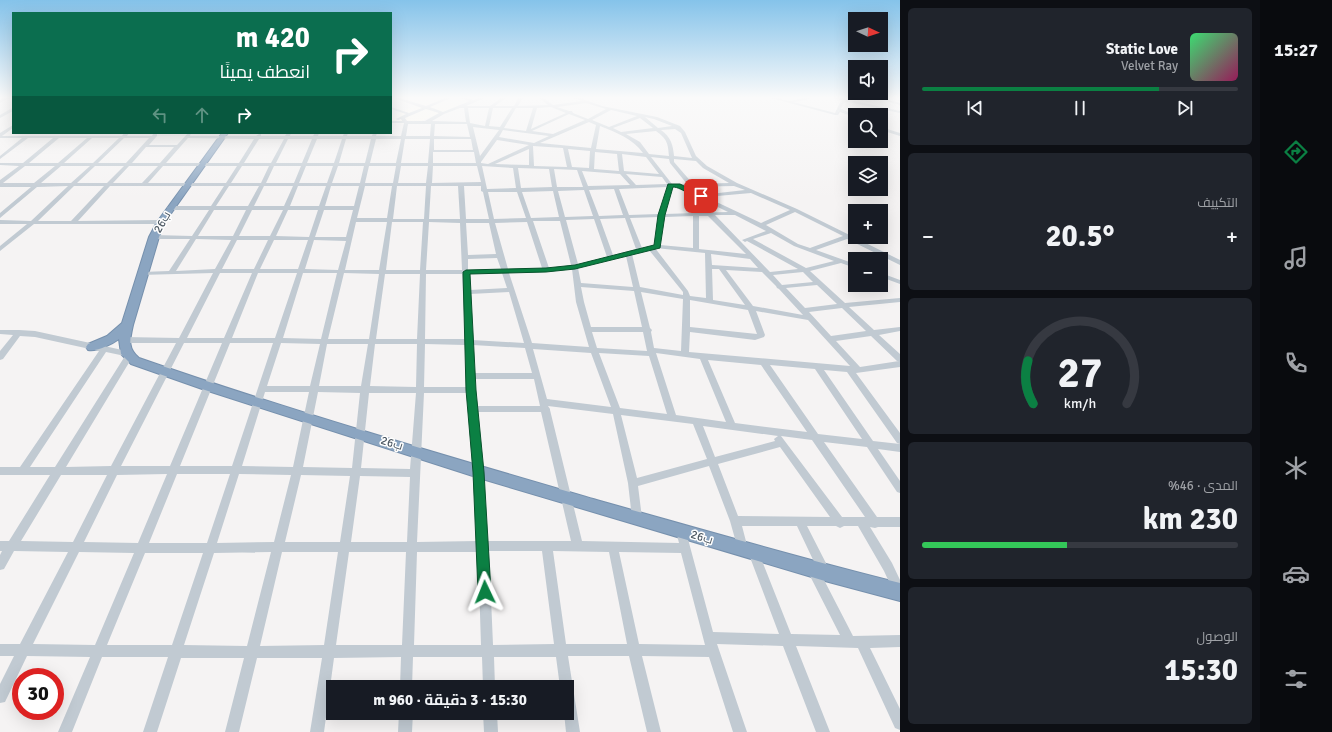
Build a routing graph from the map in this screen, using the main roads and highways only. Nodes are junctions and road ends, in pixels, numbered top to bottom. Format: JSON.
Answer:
{"nodes":[{"id":1,"x":224,"y":135,"type":"edge"},
{"id":2,"x":127,"y":325,"type":"junction"},
{"id":3,"x":92,"y":347,"type":"road end"},
{"id":4,"x":900,"y":592,"type":"edge"}],
"edges":[{"from":1,"to":2,"type":"highway","name":"26ب"},
{"from":2,"to":3,"type":"highway"},
{"from":2,"to":4,"type":"highway","name":"26ب"}]}
